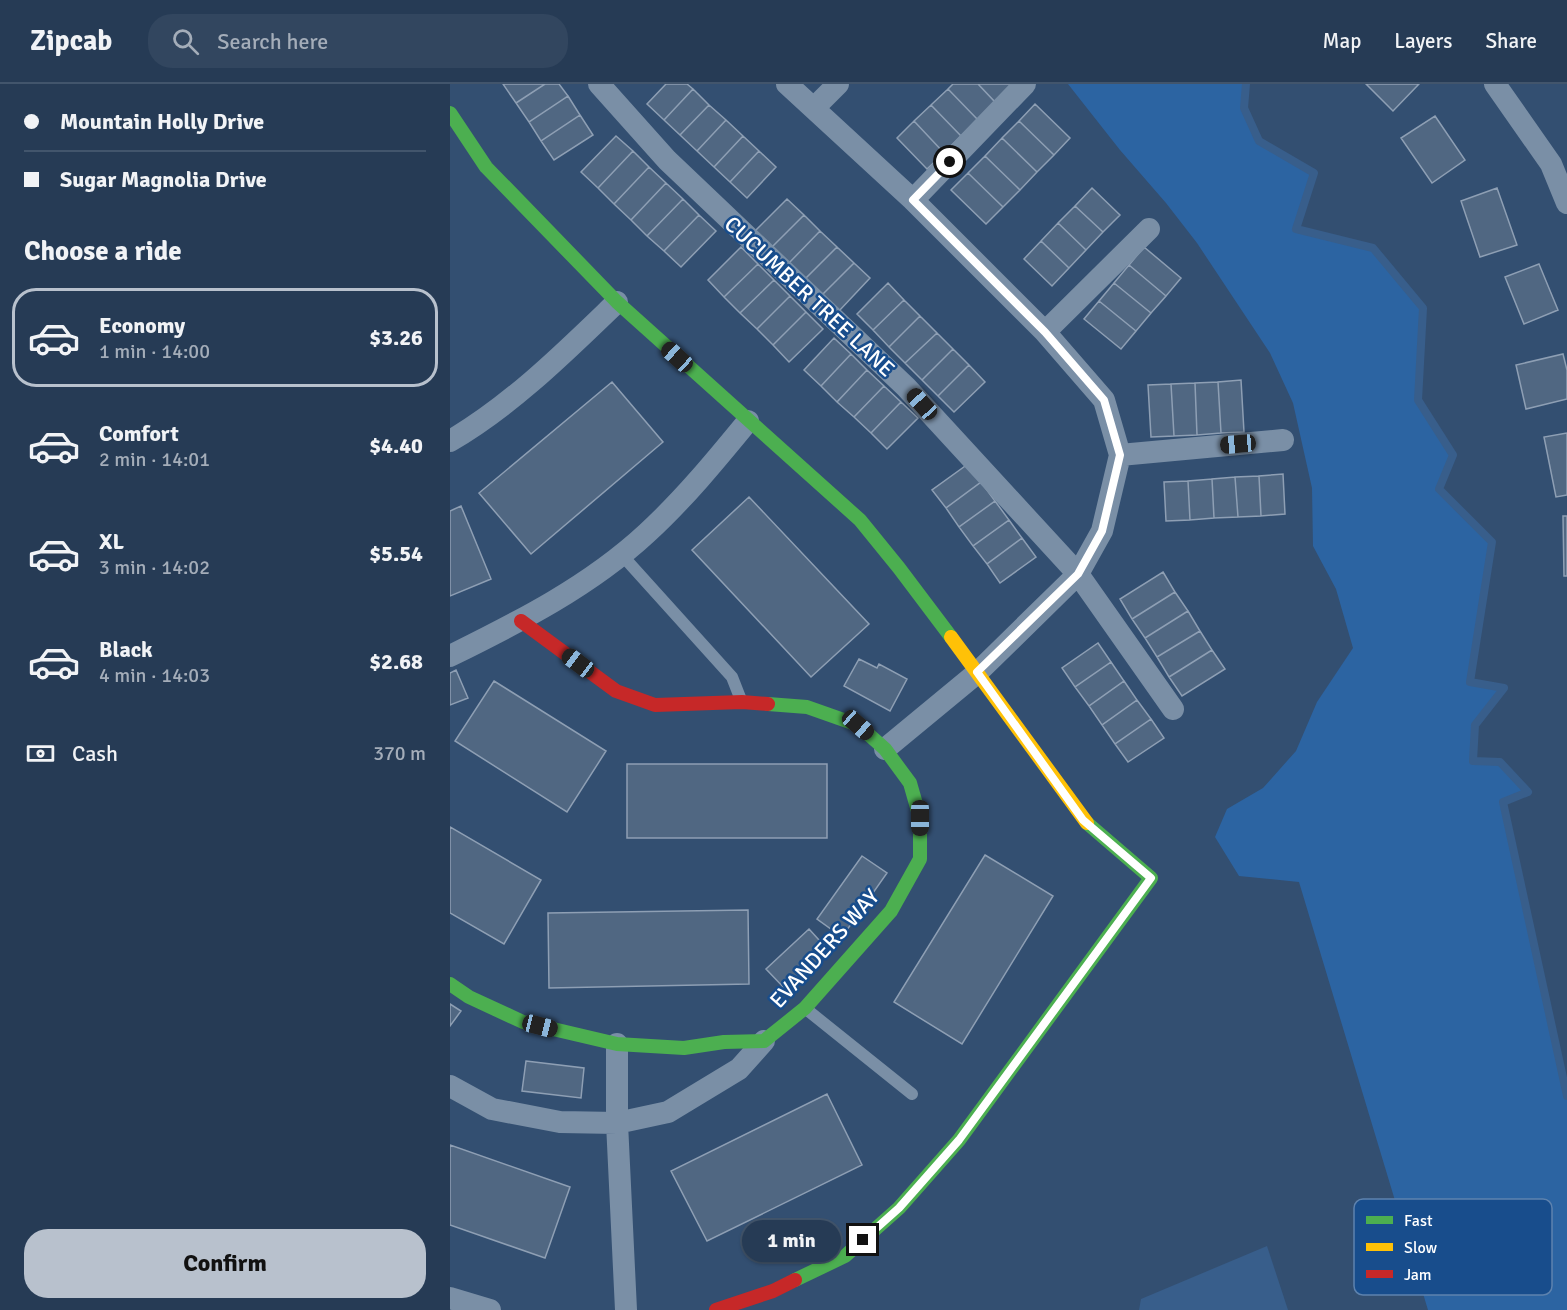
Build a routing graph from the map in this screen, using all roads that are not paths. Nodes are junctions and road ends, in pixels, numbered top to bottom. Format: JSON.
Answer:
{"nodes":[{"id":1,"x":599,"y":84,"type":"edge"},
{"id":2,"x":786,"y":84,"type":"edge"},
{"id":3,"x":838,"y":84,"type":"edge"},
{"id":4,"x":1025,"y":84,"type":"edge"},
{"id":5,"x":1495,"y":84,"type":"edge"},
{"id":6,"x":814,"y":108,"type":"junction"},
{"id":7,"x":450,"y":113,"type":"edge"},
{"id":8,"x":1559,"y":159,"type":"edge"},
{"id":9,"x":913,"y":200,"type":"junction"},
{"id":10,"x":1567,"y":203,"type":"edge"},
{"id":11,"x":1149,"y":229,"type":"dead end"},
{"id":12,"x":617,"y":302,"type":"junction"},
{"id":13,"x":1045,"y":332,"type":"junction"},
{"id":14,"x":748,"y":421,"type":"junction"},
{"id":15,"x":1282,"y":440,"type":"dead end"},
{"id":16,"x":450,"y":441,"type":"edge"},
{"id":17,"x":1120,"y":455,"type":"junction"},
{"id":18,"x":621,"y":554,"type":"junction"},
{"id":19,"x":1078,"y":574,"type":"junction"},
{"id":20,"x":521,"y":621,"type":"junction"},
{"id":21,"x":450,"y":656,"type":"edge"},
{"id":22,"x":977,"y":672,"type":"junction"},
{"id":23,"x":742,"y":702,"type":"junction"},
{"id":24,"x":1173,"y":710,"type":"dead end"},
{"id":25,"x":885,"y":748,"type":"junction"},
{"id":26,"x":450,"y":984,"type":"edge"},
{"id":27,"x":805,"y":1008,"type":"junction"},
{"id":28,"x":764,"y":1041,"type":"junction"},
{"id":29,"x":617,"y":1044,"type":"junction"},
{"id":30,"x":450,"y":1086,"type":"edge"},
{"id":31,"x":912,"y":1094,"type":"dead end"},
{"id":32,"x":617,"y":1123,"type":"junction"},
{"id":33,"x":450,"y":1298,"type":"edge"},
{"id":34,"x":490,"y":1310,"type":"edge"},
{"id":35,"x":626,"y":1310,"type":"edge"},
{"id":36,"x":716,"y":1310,"type":"edge"}],
"edges":[{"from":1,"to":19,"type":"street","name":"CUCUMBER TREE LANE"},
{"from":2,"to":6,"type":"street"},
{"from":3,"to":6,"type":"street"},
{"from":4,"to":9,"type":"street"},
{"from":5,"to":8,"type":"street"},
{"from":6,"to":9,"type":"street"},
{"from":7,"to":12,"type":"street"},
{"from":8,"to":10,"type":"street"},
{"from":9,"to":13,"type":"street"},
{"from":11,"to":13,"type":"street"},
{"from":12,"to":14,"type":"street"},
{"from":12,"to":16,"type":"street"},
{"from":13,"to":17,"type":"street"},
{"from":14,"to":18,"type":"street"},
{"from":14,"to":22,"type":"street"},
{"from":15,"to":17,"type":"street"},
{"from":17,"to":19,"type":"street"},
{"from":18,"to":20,"type":"street"},
{"from":18,"to":23,"type":"lane"},
{"from":19,"to":22,"type":"street"},
{"from":19,"to":24,"type":"street","name":"CUCUMBER TREE LANE"},
{"from":20,"to":21,"type":"street"},
{"from":20,"to":23,"type":"street","name":"EVANDERS WAY"},
{"from":22,"to":25,"type":"street"},
{"from":22,"to":36,"type":"street"},
{"from":23,"to":25,"type":"street","name":"EVANDERS WAY"},
{"from":25,"to":27,"type":"street","name":"EVANDERS WAY"},
{"from":26,"to":29,"type":"street"},
{"from":27,"to":28,"type":"street","name":"EVANDERS WAY"},
{"from":27,"to":31,"type":"lane"},
{"from":28,"to":29,"type":"street"},
{"from":28,"to":32,"type":"street"},
{"from":29,"to":32,"type":"street"},
{"from":30,"to":32,"type":"street"},
{"from":32,"to":35,"type":"street"},
{"from":33,"to":34,"type":"street"}]}
